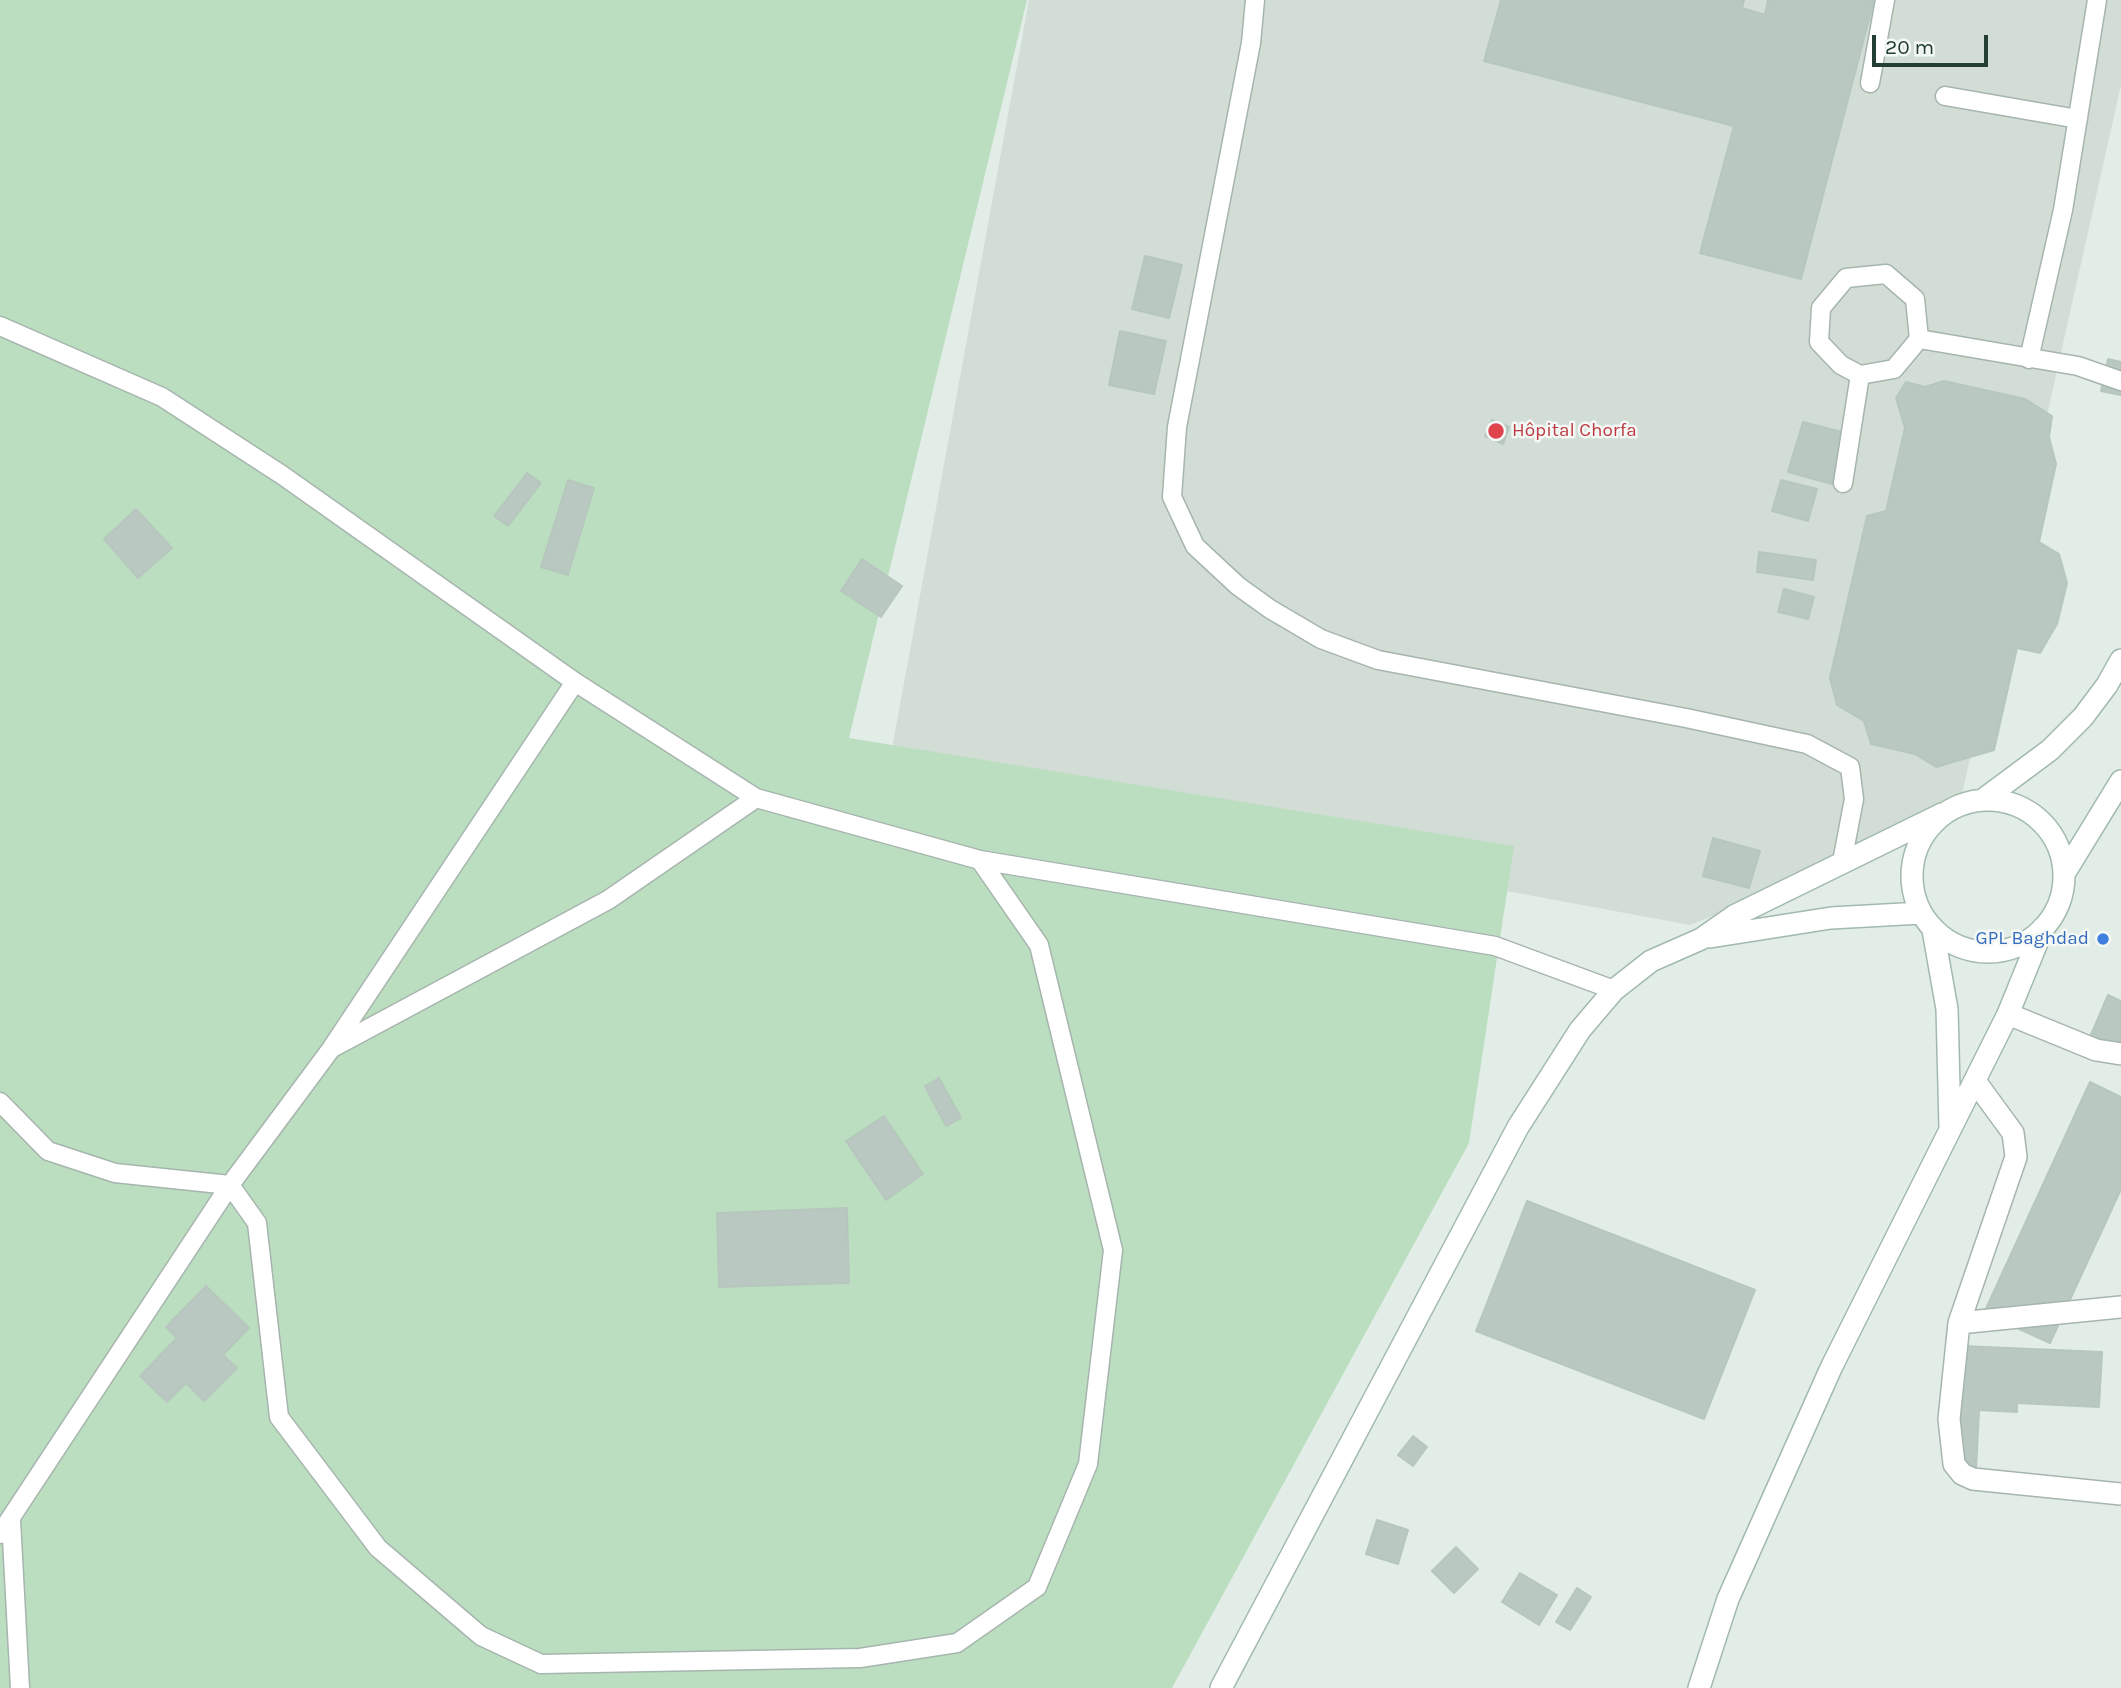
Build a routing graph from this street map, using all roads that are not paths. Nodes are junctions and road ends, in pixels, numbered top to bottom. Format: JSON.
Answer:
{"nodes":[{"id":1,"x":1255,"y":0,"type":"edge"},
{"id":2,"x":1885,"y":0,"type":"edge"},
{"id":3,"x":2097,"y":0,"type":"edge"},
{"id":4,"x":1870,"y":83,"type":"dead end"},
{"id":5,"x":1945,"y":96,"type":"dead end"},
{"id":6,"x":2078,"y":119,"type":"junction"},
{"id":7,"x":0,"y":326,"type":"edge"},
{"id":8,"x":1919,"y":339,"type":"junction"},
{"id":9,"x":2029,"y":359,"type":"junction"},
{"id":10,"x":1860,"y":376,"type":"junction"},
{"id":11,"x":2121,"y":381,"type":"edge"},
{"id":12,"x":1843,"y":482,"type":"dead end"},
{"id":13,"x":2121,"y":660,"type":"edge"},
{"id":14,"x":575,"y":682,"type":"junction"},
{"id":15,"x":2121,"y":781,"type":"edge"},
{"id":16,"x":756,"y":798,"type":"junction"},
{"id":17,"x":1984,"y":800,"type":"junction"},
{"id":18,"x":1942,"y":814,"type":"junction"},
{"id":19,"x":980,"y":860,"type":"junction"},
{"id":20,"x":1842,"y":862,"type":"junction"},
{"id":21,"x":2064,"y":874,"type":"junction"},
{"id":22,"x":1927,"y":922,"type":"junction"},
{"id":23,"x":2043,"y":928,"type":"junction"},
{"id":24,"x":1701,"y":939,"type":"junction"},
{"id":25,"x":1614,"y":990,"type":"junction"},
{"id":26,"x":2008,"y":1014,"type":"junction"},
{"id":27,"x":331,"y":1049,"type":"junction"},
{"id":28,"x":2121,"y":1054,"type":"edge"},
{"id":29,"x":1975,"y":1081,"type":"junction"},
{"id":30,"x":0,"y":1101,"type":"edge"},
{"id":31,"x":1950,"y":1129,"type":"junction"},
{"id":32,"x":230,"y":1185,"type":"junction"},
{"id":33,"x":2121,"y":1307,"type":"edge"},
{"id":34,"x":1959,"y":1323,"type":"junction"},
{"id":35,"x":2121,"y":1494,"type":"edge"},
{"id":36,"x":5,"y":1527,"type":"edge"},
{"id":37,"x":20,"y":1688,"type":"edge"},
{"id":38,"x":1221,"y":1688,"type":"edge"},
{"id":39,"x":1699,"y":1688,"type":"edge"}],
"edges":[{"from":1,"to":20,"type":"lane"},
{"from":2,"to":4,"type":"lane"},
{"from":3,"to":6,"type":"lane"},
{"from":5,"to":6,"type":"lane"},
{"from":6,"to":9,"type":"lane"},
{"from":7,"to":14,"type":"lane"},
{"from":8,"to":9,"type":"lane"},
{"from":8,"to":10,"type":"lane"},
{"from":8,"to":10,"type":"lane"},
{"from":9,"to":11,"type":"lane"},
{"from":10,"to":12,"type":"lane"},
{"from":13,"to":17,"type":"main road"},
{"from":14,"to":16,"type":"lane"},
{"from":14,"to":27,"type":"lane"},
{"from":15,"to":21,"type":"main road"},
{"from":16,"to":19,"type":"lane"},
{"from":16,"to":27,"type":"lane"},
{"from":17,"to":18,"type":"main road"},
{"from":17,"to":21,"type":"main road"},
{"from":18,"to":20,"type":"main road"},
{"from":18,"to":22,"type":"main road"},
{"from":19,"to":25,"type":"lane"},
{"from":19,"to":32,"type":"lane"},
{"from":20,"to":24,"type":"main road"},
{"from":21,"to":23,"type":"main road"},
{"from":22,"to":23,"type":"main road"},
{"from":22,"to":24,"type":"main road"},
{"from":22,"to":31,"type":"main road"},
{"from":23,"to":26,"type":"main road"},
{"from":24,"to":25,"type":"main road"},
{"from":25,"to":38,"type":"main road"},
{"from":26,"to":28,"type":"main road"},
{"from":26,"to":29,"type":"main road"},
{"from":27,"to":32,"type":"lane"},
{"from":29,"to":31,"type":"main road"},
{"from":29,"to":34,"type":"main road"},
{"from":30,"to":32,"type":"lane"},
{"from":31,"to":39,"type":"main road"},
{"from":32,"to":36,"type":"lane"},
{"from":33,"to":34,"type":"main road"},
{"from":34,"to":35,"type":"main road"},
{"from":36,"to":37,"type":"lane"}]}
